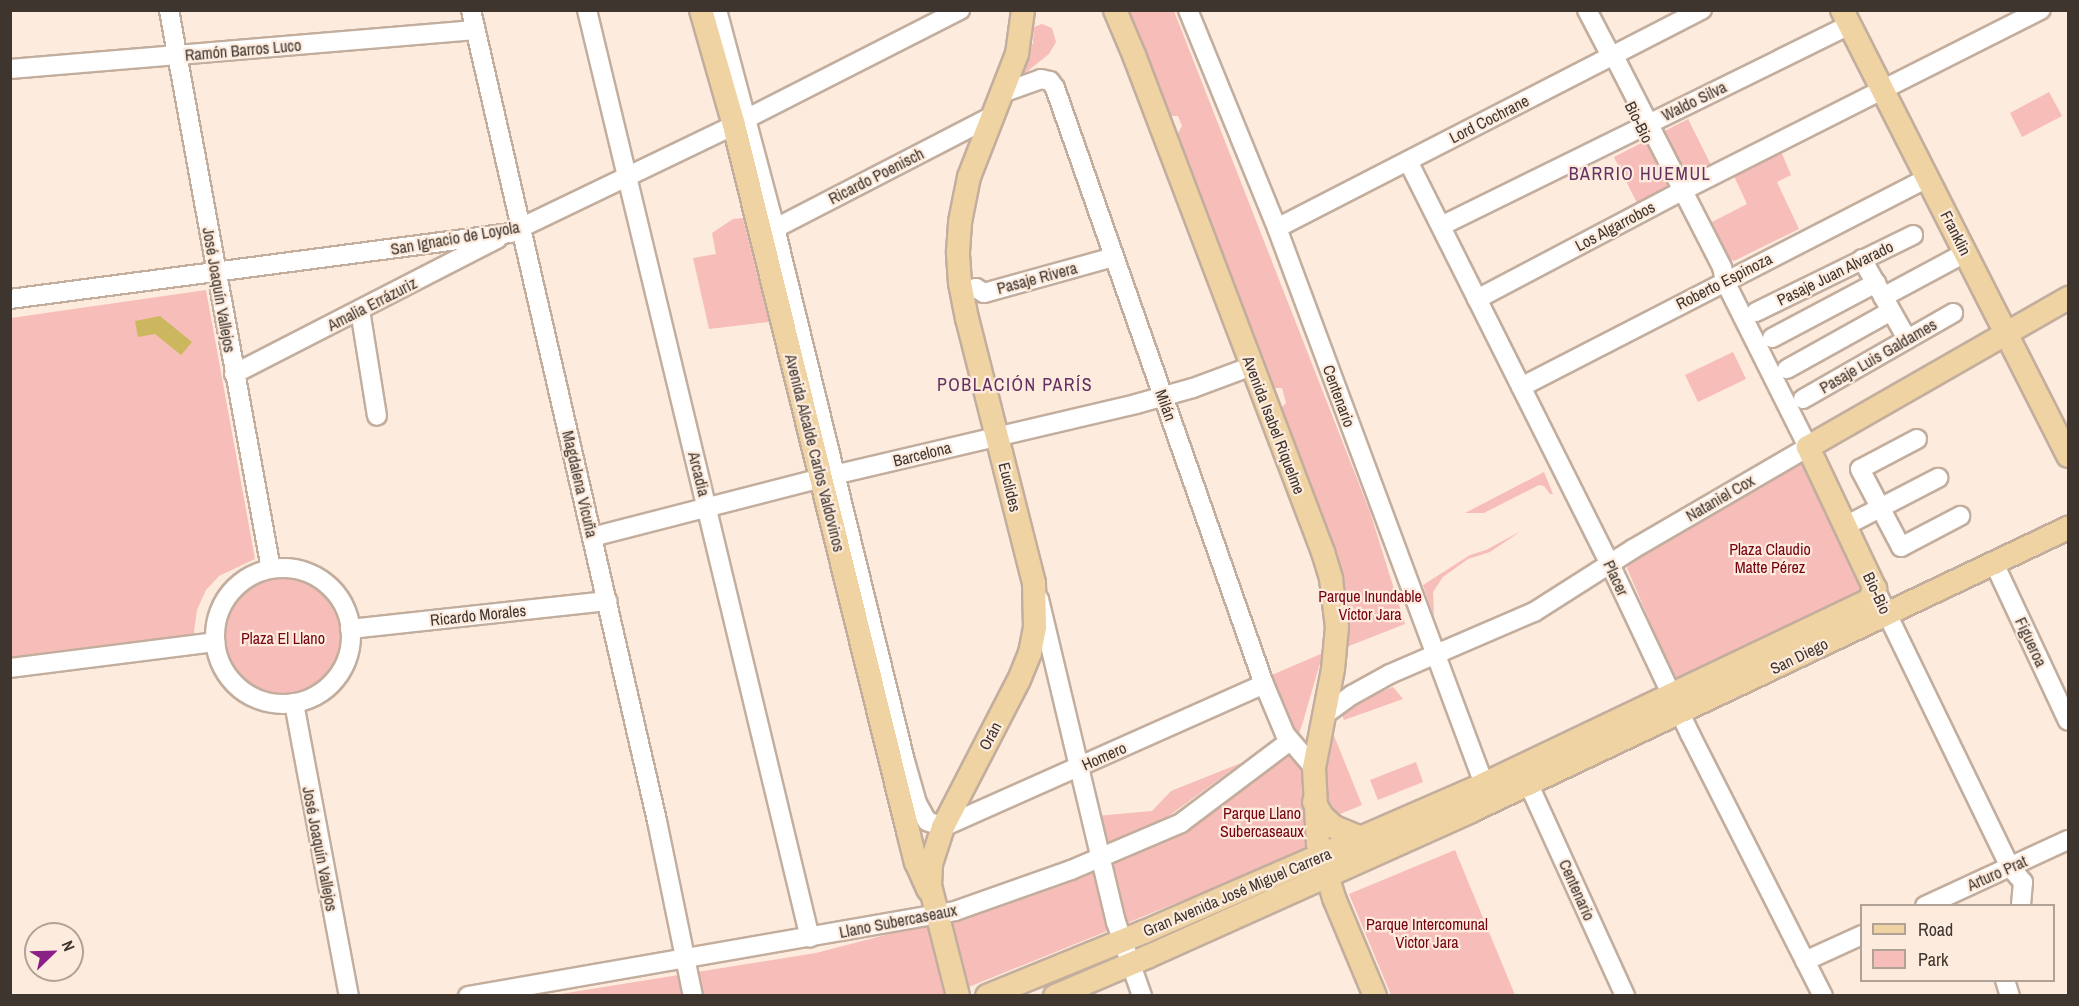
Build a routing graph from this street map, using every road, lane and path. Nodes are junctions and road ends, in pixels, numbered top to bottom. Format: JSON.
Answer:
{"nodes":[{"id":1,"x":169,"y":10,"type":"edge"},
{"id":2,"x":471,"y":10,"type":"edge"},
{"id":3,"x":587,"y":10,"type":"edge"},
{"id":4,"x":701,"y":10,"type":"edge"},
{"id":5,"x":717,"y":10,"type":"edge"},
{"id":6,"x":960,"y":10,"type":"edge"},
{"id":7,"x":1023,"y":10,"type":"edge"},
{"id":8,"x":1115,"y":10,"type":"edge"},
{"id":9,"x":1188,"y":10,"type":"edge"},
{"id":10,"x":1587,"y":10,"type":"edge"},
{"id":11,"x":1702,"y":10,"type":"edge"},
{"id":12,"x":2041,"y":10,"type":"edge"},
{"id":13,"x":1846,"y":18,"type":"edge"},
{"id":14,"x":924,"y":19,"type":"edge"},
{"id":15,"x":2004,"y":19,"type":"edge"},
{"id":16,"x":475,"y":30,"type":"junction"},
{"id":17,"x":177,"y":56,"type":"junction"},
{"id":18,"x":1611,"y":56,"type":"junction"},
{"id":19,"x":10,"y":69,"type":"edge"},
{"id":20,"x":1882,"y":90,"type":"junction"},
{"id":21,"x":1002,"y":93,"type":"junction"},
{"id":22,"x":991,"y":117,"type":"junction"},
{"id":23,"x":741,"y":121,"type":"junction"},
{"id":24,"x":1645,"y":125,"type":"junction"},
{"id":25,"x":1408,"y":160,"type":"junction"},
{"id":26,"x":627,"y":177,"type":"junction"},
{"id":27,"x":1927,"y":178,"type":"junction"},
{"id":28,"x":1678,"y":193,"type":"junction"},
{"id":29,"x":1441,"y":226,"type":"junction"},
{"id":30,"x":1277,"y":228,"type":"junction"},
{"id":31,"x":515,"y":231,"type":"junction"},
{"id":32,"x":768,"y":232,"type":"junction"},
{"id":33,"x":1913,"y":235,"type":"dead end"},
{"id":34,"x":1965,"y":253,"type":"junction"},
{"id":35,"x":1114,"y":257,"type":"junction"},
{"id":36,"x":1862,"y":259,"type":"junction"},
{"id":37,"x":216,"y":272,"type":"junction"},
{"id":38,"x":1725,"y":281,"type":"junction"},
{"id":39,"x":962,"y":291,"type":"junction"},
{"id":40,"x":1883,"y":297,"type":"junction"},
{"id":41,"x":2068,"y":298,"type":"edge"},
{"id":42,"x":10,"y":299,"type":"edge"},
{"id":43,"x":1477,"y":299,"type":"junction"},
{"id":44,"x":360,"y":310,"type":"junction"},
{"id":45,"x":1756,"y":312,"type":"dead end"},
{"id":46,"x":1953,"y":314,"type":"dead end"},
{"id":47,"x":2007,"y":334,"type":"junction"},
{"id":48,"x":1772,"y":338,"type":"dead end"},
{"id":49,"x":1907,"y":339,"type":"junction"},
{"id":50,"x":1252,"y":366,"type":"junction"},
{"id":51,"x":1787,"y":369,"type":"dead end"},
{"id":52,"x":234,"y":374,"type":"junction"},
{"id":53,"x":1521,"y":387,"type":"junction"},
{"id":54,"x":1163,"y":397,"type":"junction"},
{"id":55,"x":1803,"y":399,"type":"dead end"},
{"id":56,"x":377,"y":416,"type":"dead end"},
{"id":57,"x":997,"y":436,"type":"junction"},
{"id":58,"x":1917,"y":440,"type":"dead end"},
{"id":59,"x":1808,"y":447,"type":"junction"},
{"id":60,"x":2068,"y":456,"type":"edge"},
{"id":61,"x":828,"y":476,"type":"junction"},
{"id":62,"x":1938,"y":478,"type":"dead end"},
{"id":63,"x":707,"y":507,"type":"junction"},
{"id":64,"x":1881,"y":508,"type":"junction"},
{"id":65,"x":1960,"y":516,"type":"dead end"},
{"id":66,"x":1845,"y":526,"type":"junction"},
{"id":67,"x":2068,"y":528,"type":"edge"},
{"id":68,"x":592,"y":537,"type":"junction"},
{"id":69,"x":1994,"y":563,"type":"junction"},
{"id":70,"x":1610,"y":564,"type":"junction"},
{"id":71,"x":271,"y":569,"type":"junction"},
{"id":72,"x":1034,"y":583,"type":"junction"},
{"id":73,"x":1875,"y":589,"type":"junction"},
{"id":74,"x":607,"y":601,"type":"junction"},
{"id":75,"x":860,"y":603,"type":"junction"},
{"id":76,"x":1887,"y":614,"type":"junction"},
{"id":77,"x":350,"y":629,"type":"junction"},
{"id":78,"x":215,"y":642,"type":"junction"},
{"id":79,"x":1434,"y":653,"type":"junction"},
{"id":80,"x":10,"y":668,"type":"edge"},
{"id":81,"x":1333,"y":669,"type":"junction"},
{"id":82,"x":1264,"y":684,"type":"junction"},
{"id":83,"x":1366,"y":686,"type":"junction"},
{"id":84,"x":294,"y":703,"type":"junction"},
{"id":85,"x":1675,"y":704,"type":"junction"},
{"id":86,"x":1323,"y":716,"type":"junction"},
{"id":87,"x":2068,"y":721,"type":"edge"},
{"id":88,"x":1290,"y":741,"type":"junction"},
{"id":89,"x":1080,"y":767,"type":"junction"},
{"id":90,"x":1314,"y":768,"type":"junction"},
{"id":91,"x":1484,"y":784,"type":"junction"},
{"id":92,"x":1529,"y":784,"type":"junction"},
{"id":93,"x":1314,"y":801,"type":"junction"},
{"id":94,"x":943,"y":827,"type":"junction"},
{"id":95,"x":1361,"y":838,"type":"junction"},
{"id":96,"x":2068,"y":840,"type":"edge"},
{"id":97,"x":1101,"y":856,"type":"junction"},
{"id":98,"x":1320,"y":856,"type":"junction"},
{"id":99,"x":2010,"y":867,"type":"junction"},
{"id":100,"x":1326,"y":878,"type":"junction"},
{"id":101,"x":933,"y":899,"type":"junction"},
{"id":102,"x":1929,"y":904,"type":"edge"},
{"id":103,"x":2021,"y":904,"type":"edge"},
{"id":104,"x":1860,"y":936,"type":"edge"},
{"id":105,"x":810,"y":938,"type":"junction"},
{"id":106,"x":1121,"y":942,"type":"junction"},
{"id":107,"x":686,"y":959,"type":"junction"},
{"id":108,"x":1805,"y":961,"type":"junction"},
{"id":109,"x":1130,"y":965,"type":"junction"},
{"id":110,"x":349,"y":996,"type":"edge"},
{"id":111,"x":468,"y":996,"type":"edge"},
{"id":112,"x":693,"y":996,"type":"edge"},
{"id":113,"x":958,"y":996,"type":"edge"},
{"id":114,"x":987,"y":996,"type":"edge"},
{"id":115,"x":1055,"y":996,"type":"edge"},
{"id":116,"x":1142,"y":996,"type":"edge"},
{"id":117,"x":1375,"y":996,"type":"edge"},
{"id":118,"x":1625,"y":996,"type":"edge"},
{"id":119,"x":1823,"y":996,"type":"edge"}],
"edges":[{"from":1,"to":17,"type":"street","name":"José Joaquín Vallejos"},
{"from":2,"to":16,"type":"street","name":"Magdalena Vicuña"},
{"from":3,"to":26,"type":"street","name":"Arcadia"},
{"from":4,"to":23,"type":"main road","name":"Avenida Alcalde Carlos Valdovinos"},
{"from":5,"to":23,"type":"street","name":"Avenida Alcalde Carlos Valdovinos"},
{"from":6,"to":14,"type":"street","name":"San Ignacio de Loyola"},
{"from":7,"to":21,"type":"main road","name":"Euclides"},
{"from":8,"to":50,"type":"main road","name":"Avenida Isabel Riquelme"},
{"from":9,"to":30,"type":"street","name":"Centenario"},
{"from":10,"to":18,"type":"street","name":"Bio-Bio"},
{"from":11,"to":18,"type":"street","name":"Lord Cochrane"},
{"from":12,"to":15,"type":"street"},
{"from":13,"to":20,"type":"main road","name":"Franklin"},
{"from":13,"to":24,"type":"street","name":"Waldo Silva"},
{"from":14,"to":23,"type":"street","name":"San Ignacio de Loyola"},
{"from":15,"to":20,"type":"street"},
{"from":16,"to":17,"type":"street","name":"Ramón Barros Luco"},
{"from":16,"to":31,"type":"street","name":"Magdalena Vicuña"},
{"from":17,"to":19,"type":"street","name":"Ramón Barros Luco"},
{"from":17,"to":37,"type":"street","name":"José Joaquín Vallejos"},
{"from":18,"to":24,"type":"street","name":"Bio-Bio"},
{"from":18,"to":25,"type":"street","name":"Lord Cochrane"},
{"from":20,"to":27,"type":"main road","name":"Franklin"},
{"from":20,"to":28,"type":"street","name":"Los Algarrobos"},
{"from":21,"to":22,"type":"main road","name":"Euclides"},
{"from":21,"to":35,"type":"street","name":"Milán"},
{"from":22,"to":32,"type":"street","name":"Ricardo Poenisch"},
{"from":22,"to":39,"type":"main road","name":"Euclides"},
{"from":23,"to":26,"type":"street","name":"San Ignacio de Loyola"},
{"from":23,"to":32,"type":"main road","name":"Avenida Alcalde Carlos Valdovinos"},
{"from":24,"to":28,"type":"street","name":"Bio-Bio"},
{"from":24,"to":29,"type":"street","name":"Waldo Silva"},
{"from":25,"to":29,"type":"street","name":"Placer"},
{"from":25,"to":30,"type":"street","name":"Lord Cochrane"},
{"from":26,"to":31,"type":"street","name":"San Ignacio de Loyola"},
{"from":26,"to":63,"type":"street","name":"Arcadia"},
{"from":27,"to":34,"type":"main road","name":"Franklin"},
{"from":27,"to":38,"type":"street","name":"Roberto Espinoza"},
{"from":28,"to":38,"type":"street","name":"Bio-Bio"},
{"from":28,"to":43,"type":"street","name":"Los Algarrobos"},
{"from":29,"to":43,"type":"street","name":"Placer"},
{"from":30,"to":79,"type":"street","name":"Centenario"},
{"from":31,"to":37,"type":"street","name":"San Ignacio de Loyola"},
{"from":31,"to":44,"type":"street","name":"Amalia Errázuriz"},
{"from":31,"to":68,"type":"street","name":"Magdalena Vicuña"},
{"from":32,"to":61,"type":"main road","name":"Avenida Alcalde Carlos Valdovinos"},
{"from":33,"to":36,"type":"street","name":"Pasaje Juan Alvarado"},
{"from":34,"to":40,"type":"street"},
{"from":34,"to":47,"type":"main road","name":"Franklin"},
{"from":35,"to":39,"type":"street","name":"Pasaje Rivera"},
{"from":35,"to":54,"type":"street","name":"Milán"},
{"from":36,"to":40,"type":"street"},
{"from":36,"to":45,"type":"street","name":"Pasaje Juan Alvarado"},
{"from":37,"to":42,"type":"street","name":"San Ignacio de Loyola"},
{"from":37,"to":52,"type":"street","name":"José Joaquín Vallejos"},
{"from":38,"to":53,"type":"street","name":"Roberto Espinoza"},
{"from":38,"to":59,"type":"street","name":"Bio-Bio"},
{"from":39,"to":57,"type":"main road","name":"Euclides"},
{"from":40,"to":48,"type":"street"},
{"from":40,"to":49,"type":"street"},
{"from":40,"to":51,"type":"street"},
{"from":41,"to":47,"type":"main road","name":"Nataniel Cox"},
{"from":43,"to":53,"type":"street","name":"Placer"},
{"from":44,"to":52,"type":"street","name":"Amalia Errázuriz"},
{"from":44,"to":56,"type":"street"},
{"from":46,"to":49,"type":"street","name":"Pasaje Luis Galdames"},
{"from":47,"to":59,"type":"main road","name":"Nataniel Cox"},
{"from":47,"to":60,"type":"main road","name":"Franklin"},
{"from":49,"to":55,"type":"street","name":"Pasaje Luis Galdames"},
{"from":50,"to":54,"type":"street","name":"Barcelona"},
{"from":50,"to":81,"type":"main road","name":"Avenida Isabel Riquelme"},
{"from":52,"to":71,"type":"street","name":"José Joaquín Vallejos"},
{"from":53,"to":70,"type":"street","name":"Placer"},
{"from":54,"to":57,"type":"street","name":"Barcelona"},
{"from":54,"to":82,"type":"street","name":"Milán"},
{"from":57,"to":61,"type":"street","name":"Barcelona"},
{"from":57,"to":72,"type":"main road","name":"Euclides"},
{"from":58,"to":64,"type":"street"},
{"from":59,"to":66,"type":"main road","name":"Bio-Bio"},
{"from":59,"to":70,"type":"street","name":"Nataniel Cox"},
{"from":61,"to":63,"type":"street","name":"Barcelona"},
{"from":61,"to":75,"type":"main road","name":"Avenida Alcalde Carlos Valdovinos"},
{"from":62,"to":64,"type":"street"},
{"from":63,"to":68,"type":"street","name":"Barcelona"},
{"from":63,"to":105,"type":"street","name":"Arcadia"},
{"from":64,"to":65,"type":"street"},
{"from":64,"to":66,"type":"street"},
{"from":66,"to":73,"type":"main road","name":"Bio-Bio"},
{"from":67,"to":69,"type":"main road","name":"San Diego"},
{"from":68,"to":74,"type":"street","name":"Magdalena Vicuña"},
{"from":69,"to":76,"type":"main road","name":"San Diego"},
{"from":69,"to":87,"type":"street","name":"Figueroa"},
{"from":70,"to":79,"type":"street","name":"Nataniel Cox"},
{"from":70,"to":85,"type":"street","name":"Placer"},
{"from":71,"to":77,"type":"street"},
{"from":71,"to":78,"type":"street"},
{"from":72,"to":89,"type":"street","name":"Euclides"},
{"from":72,"to":94,"type":"main road","name":"Orán"},
{"from":73,"to":76,"type":"street","name":"Bio-Bio"},
{"from":73,"to":85,"type":"main road","name":"San Diego"},
{"from":74,"to":77,"type":"street","name":"Ricardo Morales"},
{"from":74,"to":107,"type":"street","name":"Magdalena Vicuña"},
{"from":75,"to":94,"type":"street","name":"Avenida Alcalde Carlos Valdovinos"},
{"from":75,"to":101,"type":"main road","name":"Avenida Alcalde Carlos Valdovinos"},
{"from":76,"to":85,"type":"main road","name":"San Diego"},
{"from":76,"to":99,"type":"street","name":"Bio-Bio"},
{"from":77,"to":84,"type":"street"},
{"from":78,"to":80,"type":"street"},
{"from":78,"to":84,"type":"street"},
{"from":79,"to":83,"type":"street","name":"Nataniel Cox"},
{"from":79,"to":91,"type":"street","name":"Centenario"},
{"from":81,"to":83,"type":"street"},
{"from":81,"to":86,"type":"main road","name":"Avenida Isabel Riquelme"},
{"from":82,"to":88,"type":"street","name":"Milán"},
{"from":82,"to":89,"type":"street","name":"Homero"},
{"from":83,"to":86,"type":"street","name":"Nataniel Cox"},
{"from":84,"to":110,"type":"street","name":"José Joaquín Vallejos"},
{"from":85,"to":91,"type":"main road","name":"San Diego"},
{"from":85,"to":92,"type":"main road","name":"San Diego"},
{"from":85,"to":108,"type":"street","name":"Placer"},
{"from":86,"to":90,"type":"main road","name":"Avenida Isabel Riquelme"},
{"from":88,"to":90,"type":"street","name":"Milán"},
{"from":88,"to":97,"type":"street","name":"Llano Subercaseaux"},
{"from":89,"to":94,"type":"street","name":"Homero"},
{"from":89,"to":97,"type":"street","name":"Euclides"},
{"from":90,"to":93,"type":"main road","name":"Avenida Isabel Riquelme"},
{"from":91,"to":95,"type":"main road","name":"Gran Avenida José Miguel Carrera"},
{"from":92,"to":100,"type":"main road","name":"Gran Avenida José Miguel Carrera"},
{"from":92,"to":118,"type":"street","name":"Centenario"},
{"from":93,"to":95,"type":"main road"},
{"from":93,"to":98,"type":"main road","name":"Avenida Isabel Riquelme"},
{"from":94,"to":101,"type":"main road","name":"Orán"},
{"from":95,"to":98,"type":"main road","name":"Gran Avenida José Miguel Carrera"},
{"from":96,"to":99,"type":"street","name":"Arturo Prat"},
{"from":97,"to":101,"type":"street","name":"Llano Subercaseaux"},
{"from":97,"to":106,"type":"street","name":"Euclides"},
{"from":98,"to":100,"type":"main road","name":"Avenida Isabel Riquelme"},
{"from":98,"to":106,"type":"main road","name":"Gran Avenida José Miguel Carrera"},
{"from":99,"to":102,"type":"street","name":"Arturo Prat"},
{"from":99,"to":103,"type":"street","name":"Bio-Bio"},
{"from":100,"to":109,"type":"main road","name":"Gran Avenida José Miguel Carrera"},
{"from":100,"to":117,"type":"main road","name":"Avenida Isabel Riquelme"},
{"from":101,"to":105,"type":"street","name":"Llano Subercaseaux"},
{"from":101,"to":113,"type":"main road","name":"Avenida Alcalde Carlos Valdovinos"},
{"from":104,"to":108,"type":"street"},
{"from":105,"to":107,"type":"street","name":"Llano Subercaseaux"},
{"from":106,"to":109,"type":"street","name":"Euclides"},
{"from":106,"to":114,"type":"main road","name":"Gran Avenida José Miguel Carrera"},
{"from":107,"to":111,"type":"street","name":"Llano Subercaseaux"},
{"from":107,"to":112,"type":"street","name":"Magdalena Vicuña"},
{"from":108,"to":119,"type":"street","name":"Placer"},
{"from":109,"to":115,"type":"main road","name":"Gran Avenida José Miguel Carrera"},
{"from":109,"to":116,"type":"street","name":"Euclides"}]}
